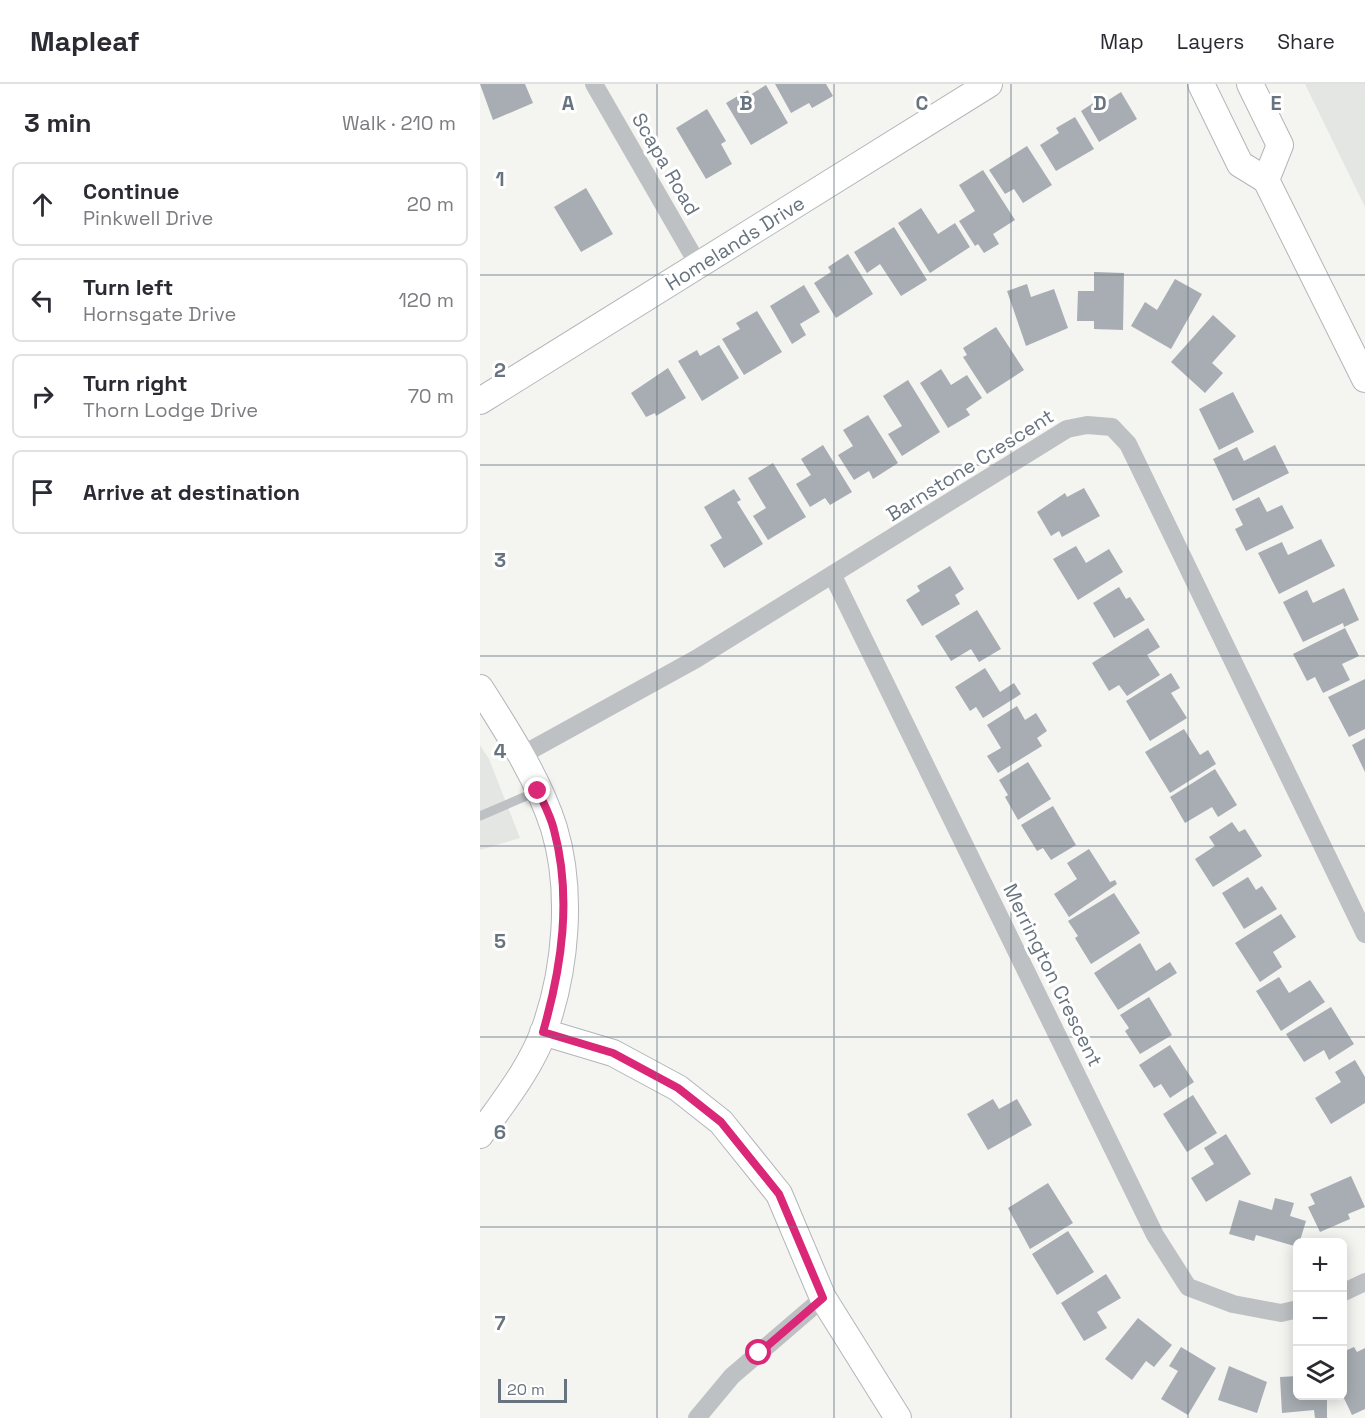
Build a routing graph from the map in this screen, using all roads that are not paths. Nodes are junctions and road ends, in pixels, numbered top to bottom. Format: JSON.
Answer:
{"nodes":[{"id":1,"x":594,"y":84,"type":"edge"},
{"id":2,"x":989,"y":84,"type":"edge"},
{"id":3,"x":1201,"y":84,"type":"edge"},
{"id":4,"x":1251,"y":84,"type":"edge"},
{"id":5,"x":1266,"y":180,"type":"junction"},
{"id":6,"x":699,"y":266,"type":"junction"},
{"id":7,"x":1365,"y":379,"type":"edge"},
{"id":8,"x":480,"y":401,"type":"edge"},
{"id":9,"x":833,"y":576,"type":"junction"},
{"id":10,"x":480,"y":688,"type":"edge"},
{"id":11,"x":522,"y":755,"type":"junction"},
{"id":12,"x":538,"y":791,"type":"junction"},
{"id":13,"x":480,"y":816,"type":"edge"},
{"id":14,"x":1365,"y":934,"type":"edge"},
{"id":15,"x":543,"y":1032,"type":"junction"},
{"id":16,"x":480,"y":1136,"type":"edge"},
{"id":17,"x":1365,"y":1282,"type":"edge"},
{"id":18,"x":1344,"y":1292,"type":"edge"},
{"id":19,"x":823,"y":1298,"type":"junction"},
{"id":20,"x":1293,"y":1310,"type":"edge"},
{"id":21,"x":697,"y":1418,"type":"edge"},
{"id":22,"x":898,"y":1418,"type":"edge"}],
"edges":[{"from":1,"to":6,"type":"street","name":"Scapa Road"},
{"from":2,"to":6,"type":"street","name":"Homelands Drive"},
{"from":3,"to":5,"type":"street"},
{"from":4,"to":5,"type":"street"},
{"from":5,"to":7,"type":"street"},
{"from":6,"to":8,"type":"street","name":"Homelands Drive"},
{"from":9,"to":11,"type":"street","name":"Barnstone Crescent"},
{"from":9,"to":14,"type":"street","name":"Barnstone Crescent"},
{"from":9,"to":20,"type":"street","name":"Merrington Crescent"},
{"from":10,"to":11,"type":"street"},
{"from":11,"to":12,"type":"street"},
{"from":12,"to":13,"type":"lane"},
{"from":12,"to":15,"type":"street"},
{"from":15,"to":16,"type":"street"},
{"from":15,"to":19,"type":"street"},
{"from":17,"to":18,"type":"street"},
{"from":19,"to":21,"type":"street"},
{"from":19,"to":22,"type":"street"}]}
